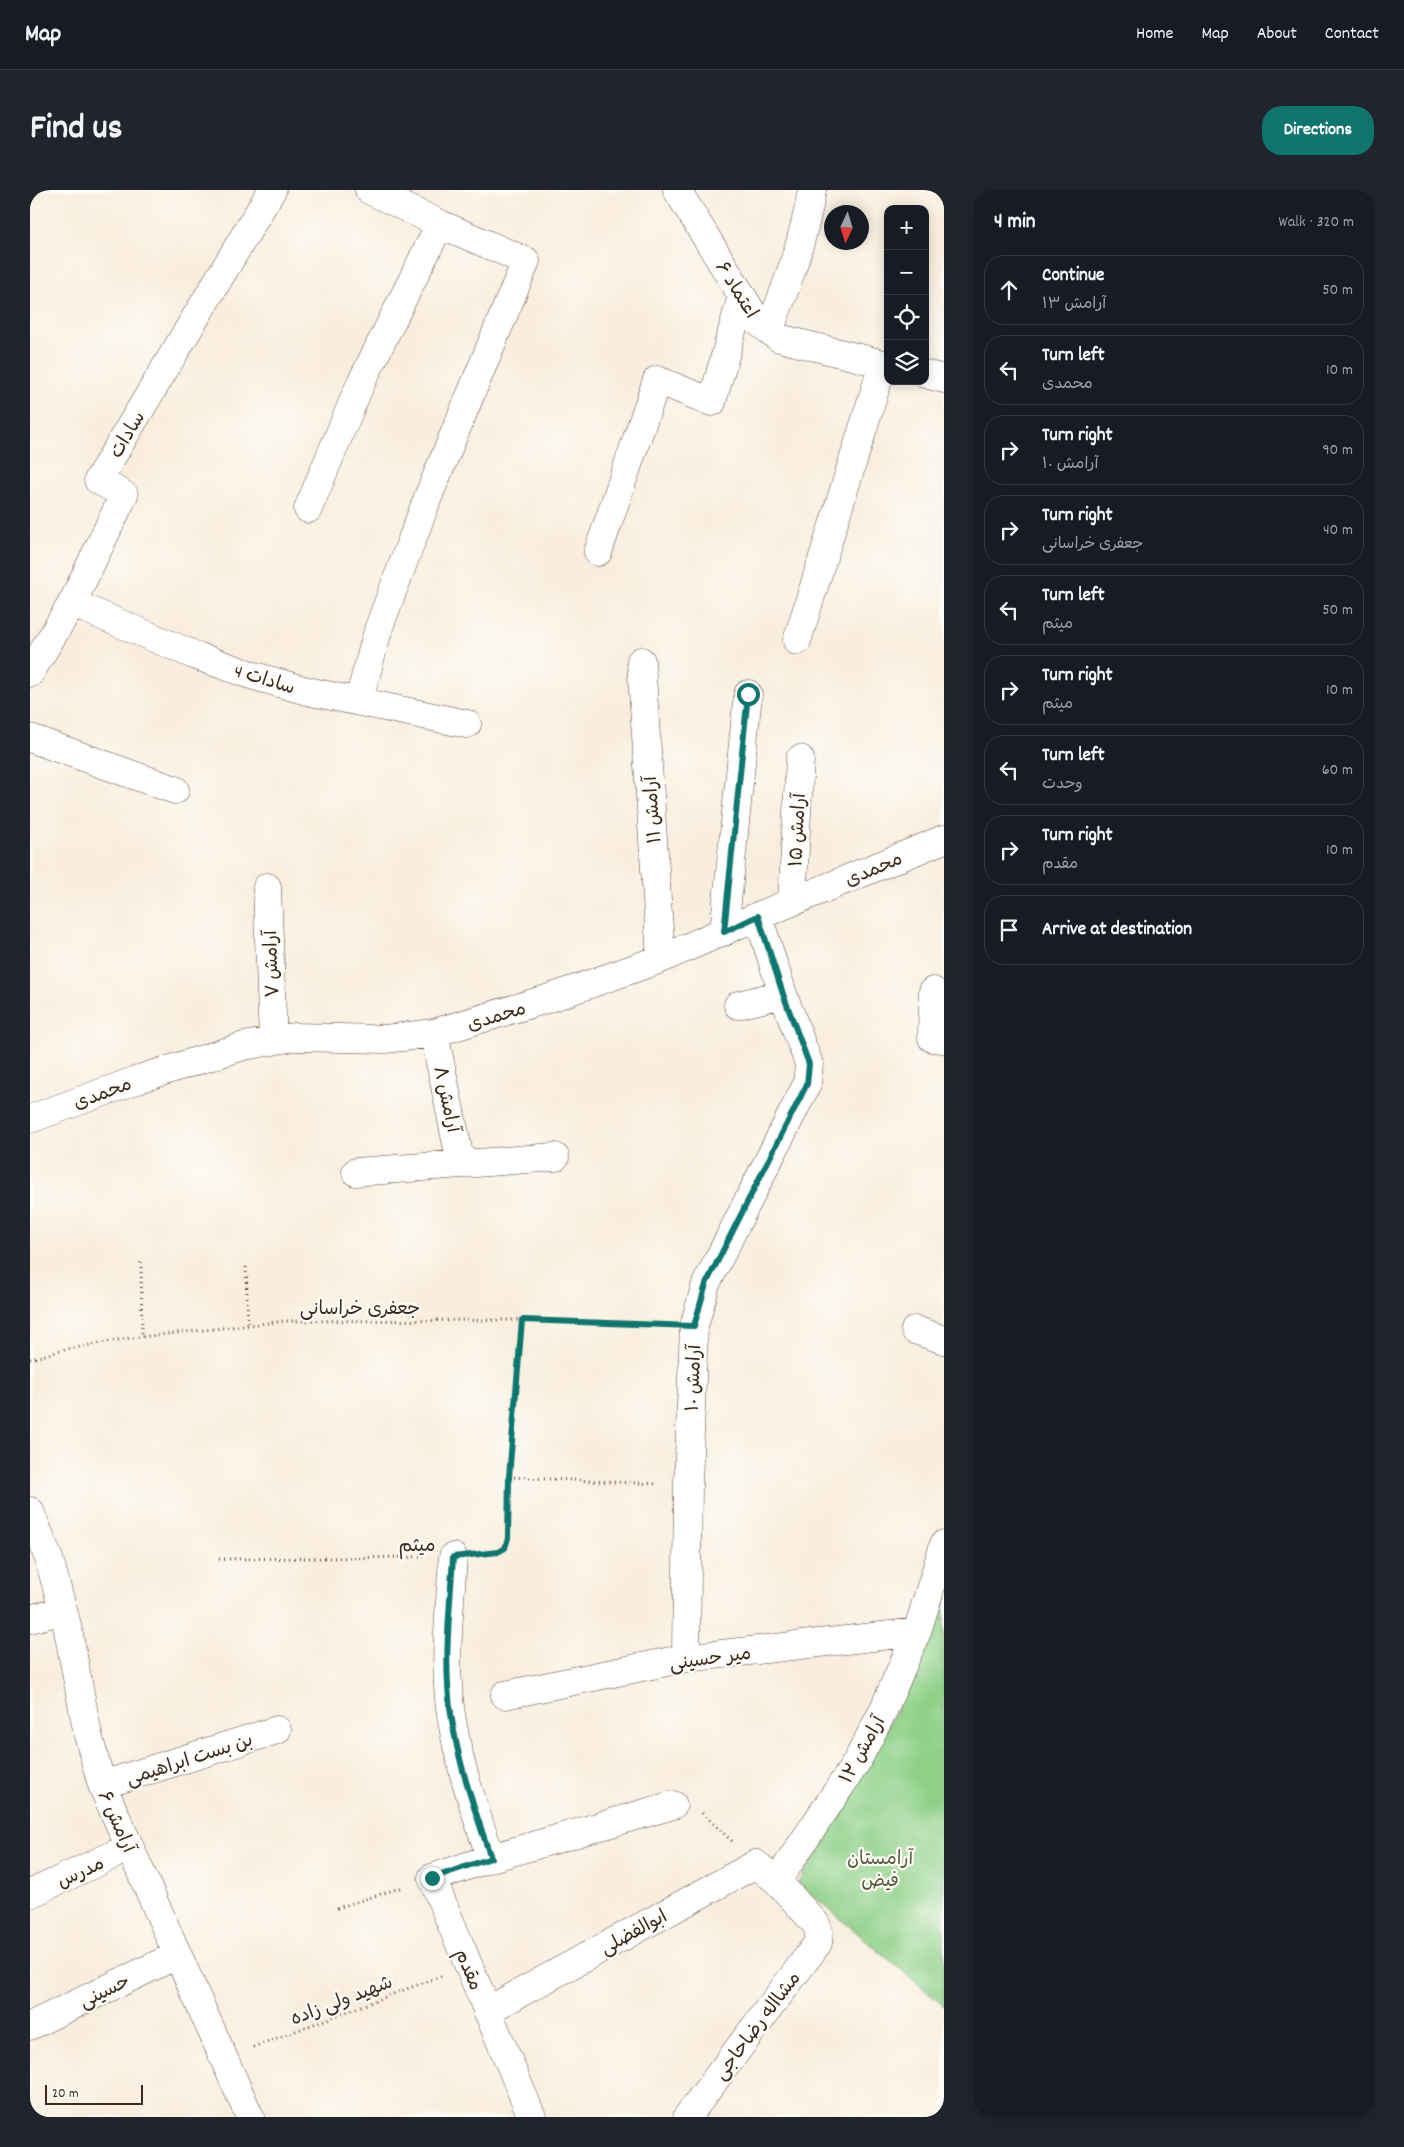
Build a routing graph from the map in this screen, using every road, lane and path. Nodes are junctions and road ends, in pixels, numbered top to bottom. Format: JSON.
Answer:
{"nodes":[{"id":1,"x":272,"y":190,"type":"edge"},
{"id":2,"x":676,"y":190,"type":"edge"},
{"id":3,"x":812,"y":190,"type":"edge"},
{"id":4,"x":377,"y":192,"type":"edge"},
{"id":5,"x":440,"y":224,"type":"junction"},
{"id":6,"x":742,"y":296,"type":"junction"},
{"id":7,"x":769,"y":331,"type":"junction"},
{"id":8,"x":884,"y":364,"type":"edge"},
{"id":9,"x":884,"y":367,"type":"edge"},
{"id":10,"x":929,"y":375,"type":"edge"},
{"id":11,"x":944,"y":379,"type":"edge"},
{"id":12,"x":308,"y":509,"type":"dead end"},
{"id":13,"x":598,"y":552,"type":"dead end"},
{"id":14,"x":72,"y":603,"type":"junction"},
{"id":15,"x":797,"y":641,"type":"dead end"},
{"id":16,"x":641,"y":661,"type":"dead end"},
{"id":17,"x":30,"y":673,"type":"edge"},
{"id":18,"x":748,"y":694,"type":"dead end"},
{"id":19,"x":360,"y":700,"type":"junction"},
{"id":20,"x":467,"y":724,"type":"dead end"},
{"id":21,"x":30,"y":738,"type":"edge"},
{"id":22,"x":800,"y":758,"type":"dead end"},
{"id":23,"x":174,"y":790,"type":"dead end"},
{"id":24,"x":944,"y":839,"type":"edge"},
{"id":25,"x":267,"y":887,"type":"dead end"},
{"id":26,"x":792,"y":902,"type":"junction"},
{"id":27,"x":758,"y":916,"type":"junction"},
{"id":28,"x":724,"y":932,"type":"junction"},
{"id":29,"x":661,"y":959,"type":"junction"},
{"id":30,"x":933,"y":992,"type":"dead end"},
{"id":31,"x":783,"y":994,"type":"junction"},
{"id":32,"x":738,"y":1005,"type":"dead end"},
{"id":33,"x":434,"y":1033,"type":"junction"},
{"id":34,"x":944,"y":1038,"type":"edge"},
{"id":35,"x":273,"y":1041,"type":"junction"},
{"id":36,"x":30,"y":1119,"type":"edge"},
{"id":37,"x":555,"y":1157,"type":"dead end"},
{"id":38,"x":461,"y":1164,"type":"junction"},
{"id":39,"x":356,"y":1172,"type":"dead end"},
{"id":40,"x":141,"y":1262,"type":"dead end"},
{"id":41,"x":246,"y":1267,"type":"dead end"},
{"id":42,"x":522,"y":1320,"type":"junction"},
{"id":43,"x":248,"y":1326,"type":"junction"},
{"id":44,"x":694,"y":1326,"type":"junction"},
{"id":45,"x":915,"y":1330,"type":"dead end"},
{"id":46,"x":142,"y":1337,"type":"junction"},
{"id":47,"x":944,"y":1340,"type":"edge"},
{"id":48,"x":30,"y":1358,"type":"edge"},
{"id":49,"x":509,"y":1477,"type":"junction"},
{"id":50,"x":688,"y":1485,"type":"junction"},
{"id":51,"x":30,"y":1511,"type":"edge"},
{"id":52,"x":944,"y":1544,"type":"edge"},
{"id":53,"x":453,"y":1557,"type":"junction"},
{"id":54,"x":219,"y":1559,"type":"dead end"},
{"id":55,"x":63,"y":1610,"type":"junction"},
{"id":56,"x":30,"y":1619,"type":"edge"},
{"id":57,"x":917,"y":1632,"type":"junction"},
{"id":58,"x":686,"y":1658,"type":"junction"},
{"id":59,"x":505,"y":1695,"type":"dead end"},
{"id":60,"x":277,"y":1730,"type":"dead end"},
{"id":61,"x":102,"y":1785,"type":"junction"},
{"id":62,"x":673,"y":1806,"type":"joint"},
{"id":63,"x":130,"y":1847,"type":"junction"},
{"id":64,"x":491,"y":1858,"type":"junction"},
{"id":65,"x":756,"y":1864,"type":"junction"},
{"id":66,"x":432,"y":1878,"type":"junction"},
{"id":67,"x":777,"y":1881,"type":"junction"},
{"id":68,"x":30,"y":1894,"type":"edge"},
{"id":69,"x":337,"y":1908,"type":"dead end"},
{"id":70,"x":177,"y":1955,"type":"junction"},
{"id":71,"x":468,"y":1966,"type":"junction"},
{"id":72,"x":487,"y":2011,"type":"junction"},
{"id":73,"x":30,"y":2026,"type":"edge"},
{"id":74,"x":223,"y":2059,"type":"junction"},
{"id":75,"x":250,"y":2117,"type":"edge"},
{"id":76,"x":532,"y":2117,"type":"edge"},
{"id":77,"x":687,"y":2117,"type":"edge"}],
"edges":[{"from":1,"to":14,"type":"street","name":"سادات"},
{"from":2,"to":6,"type":"street","name":"اعتماد ۶"},
{"from":3,"to":7,"type":"street"},
{"from":4,"to":5,"type":"street"},
{"from":5,"to":12,"type":"street"},
{"from":5,"to":19,"type":"street"},
{"from":6,"to":7,"type":"street","name":"اعتماد ۶"},
{"from":6,"to":13,"type":"street"},
{"from":7,"to":8,"type":"street","name":"اعتماد ۶"},
{"from":9,"to":15,"type":"street"},
{"from":10,"to":11,"type":"street"},
{"from":14,"to":17,"type":"street","name":"سادات"},
{"from":14,"to":19,"type":"street","name":"سادات 4"},
{"from":16,"to":29,"type":"street","name":"آرامش ۱۱"},
{"from":18,"to":28,"type":"street"},
{"from":19,"to":20,"type":"street","name":"سادات 4"},
{"from":21,"to":23,"type":"street"},
{"from":22,"to":26,"type":"street","name":"آرامش ۱۵"},
{"from":24,"to":26,"type":"street","name":"محمدی"},
{"from":25,"to":35,"type":"street","name":"آرامش ۷"},
{"from":26,"to":27,"type":"street","name":"محمدی"},
{"from":27,"to":28,"type":"street","name":"محمدی"},
{"from":27,"to":31,"type":"street","name":"آرامش ۱۰"},
{"from":28,"to":29,"type":"street","name":"محمدی"},
{"from":29,"to":33,"type":"street","name":"محمدی"},
{"from":30,"to":34,"type":"street"},
{"from":31,"to":32,"type":"street"},
{"from":31,"to":44,"type":"street","name":"آرامش ۱۰"},
{"from":33,"to":35,"type":"street","name":"محمدی"},
{"from":33,"to":38,"type":"street","name":"آرامش ۸"},
{"from":35,"to":36,"type":"street","name":"محمدی"},
{"from":37,"to":38,"type":"street"},
{"from":38,"to":39,"type":"street"},
{"from":40,"to":46,"type":"path"},
{"from":41,"to":43,"type":"path"},
{"from":42,"to":43,"type":"path","name":"جعفری خراسانی"},
{"from":42,"to":44,"type":"path","name":"جعفری خراسانی"},
{"from":42,"to":49,"type":"path","name":"میثم"},
{"from":43,"to":46,"type":"path","name":"جعفری خراسانی"},
{"from":44,"to":50,"type":"street","name":"آرامش ۱۰"},
{"from":45,"to":47,"type":"street"},
{"from":46,"to":48,"type":"path","name":"جعفری خراسانی"},
{"from":49,"to":50,"type":"path"},
{"from":49,"to":53,"type":"path","name":"میثم"},
{"from":50,"to":58,"type":"street","name":"آرامش ۱۰"},
{"from":51,"to":55,"type":"street","name":"آرامش ۶"},
{"from":52,"to":57,"type":"street","name":"آرامش ۱۲"},
{"from":53,"to":54,"type":"path","name":"میثم"},
{"from":53,"to":64,"type":"street"},
{"from":55,"to":56,"type":"street"},
{"from":55,"to":61,"type":"street","name":"آرامش ۶"},
{"from":57,"to":58,"type":"street","name":"میر حسینی"},
{"from":57,"to":67,"type":"street","name":"آرامش ۱۲"},
{"from":58,"to":59,"type":"street","name":"میر حسینی"},
{"from":60,"to":61,"type":"street","name":"بن بست ابراهیمی"},
{"from":61,"to":63,"type":"street","name":"آرامش ۶"},
{"from":62,"to":64,"type":"street"},
{"from":62,"to":65,"type":"path"},
{"from":63,"to":68,"type":"street","name":"مدرس"},
{"from":63,"to":70,"type":"street","name":"آرامش ۶"},
{"from":64,"to":66,"type":"street"},
{"from":65,"to":67,"type":"street"},
{"from":65,"to":72,"type":"street","name":"ابوالفضلی"},
{"from":66,"to":69,"type":"path"},
{"from":66,"to":71,"type":"street","name":"مقدم"},
{"from":67,"to":77,"type":"street","name":"مشااله رضاحاجی"},
{"from":70,"to":73,"type":"street","name":"حسینی"},
{"from":70,"to":74,"type":"street","name":"آرامش ۶"},
{"from":71,"to":72,"type":"street","name":"مقدم"},
{"from":71,"to":74,"type":"path","name":"شهید ولی زاده"},
{"from":72,"to":76,"type":"street","name":"مقدم"},
{"from":74,"to":75,"type":"street","name":"آرامش ۶"}]}
